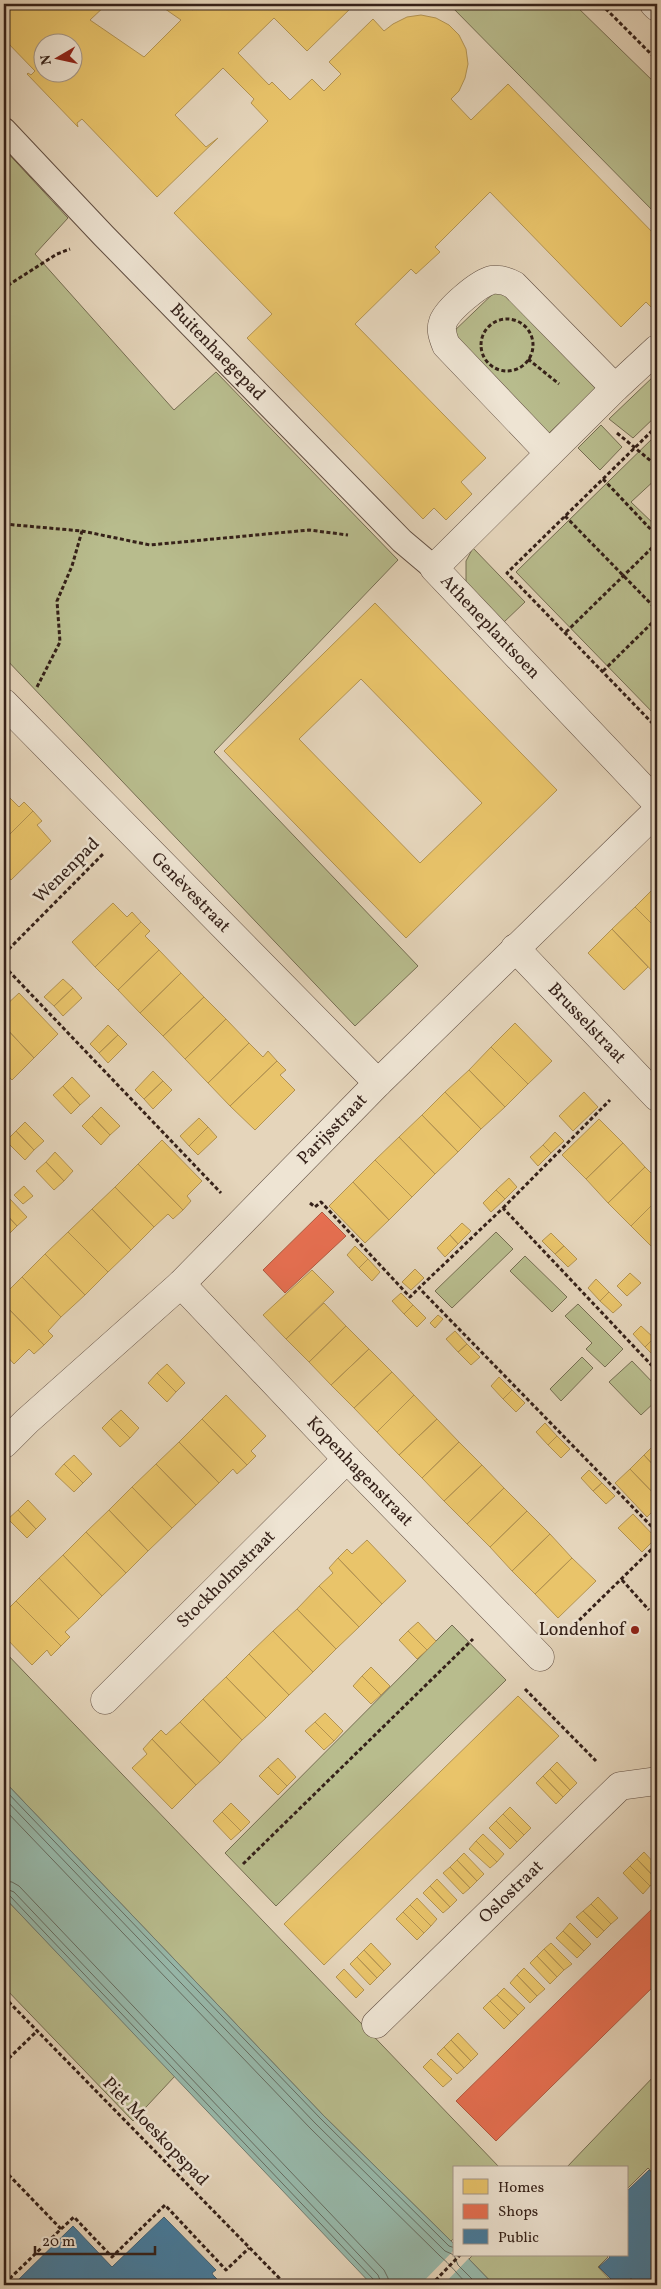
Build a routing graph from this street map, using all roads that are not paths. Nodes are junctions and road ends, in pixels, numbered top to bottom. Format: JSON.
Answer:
{"nodes":[{"id":1,"x":654,"y":4,"type":"edge"},
{"id":2,"x":657,"y":6,"type":"edge"},
{"id":3,"x":4,"y":130,"type":"edge"},
{"id":4,"x":657,"y":349,"type":"edge"},
{"id":5,"x":614,"y":388,"type":"junction"},
{"id":6,"x":549,"y":453,"type":"junction"},
{"id":7,"x":434,"y":568,"type":"junction"},
{"id":8,"x":12,"y":711,"type":"edge"},
{"id":9,"x":657,"y":803,"type":"edge"},
{"id":10,"x":657,"y":811,"type":"edge"},
{"id":11,"x":516,"y":948,"type":"junction"},
{"id":12,"x":378,"y":1083,"type":"junction"},
{"id":13,"x":657,"y":1097,"type":"edge"},
{"id":14,"x":181,"y":1284,"type":"junction"},
{"id":15,"x":4,"y":1444,"type":"edge"},
{"id":16,"x":347,"y":1459,"type":"junction"},
{"id":17,"x":540,"y":1657,"type":"road end"},
{"id":18,"x":105,"y":1700,"type":"dead end"},
{"id":19,"x":657,"y":1780,"type":"edge"},
{"id":20,"x":376,"y":2024,"type":"dead end"}],
"edges":[{"from":1,"to":2,"type":"street"},
{"from":3,"to":7,"type":"lane","name":"Buitenhaegepad"},
{"from":4,"to":5,"type":"street","name":"Atheneplantsoen"},
{"from":5,"to":6,"type":"street","name":"Atheneplantsoen"},
{"from":5,"to":6,"type":"street"},
{"from":6,"to":7,"type":"street","name":"Atheneplantsoen"},
{"from":7,"to":9,"type":"street","name":"Atheneplantsoen"},
{"from":8,"to":12,"type":"street","name":"Genèvestraat"},
{"from":10,"to":11,"type":"street","name":"Parijsstraat"},
{"from":11,"to":12,"type":"street","name":"Parijsstraat"},
{"from":11,"to":13,"type":"street","name":"Brusselstraat"},
{"from":12,"to":14,"type":"street","name":"Parijsstraat"},
{"from":14,"to":15,"type":"street","name":"Parijsstraat"},
{"from":14,"to":16,"type":"street","name":"Kopenhagenstraat"},
{"from":16,"to":17,"type":"street","name":"Kopenhagenstraat"},
{"from":16,"to":18,"type":"street","name":"Stockholmstraat"},
{"from":19,"to":20,"type":"street","name":"Oslostraat"}]}
